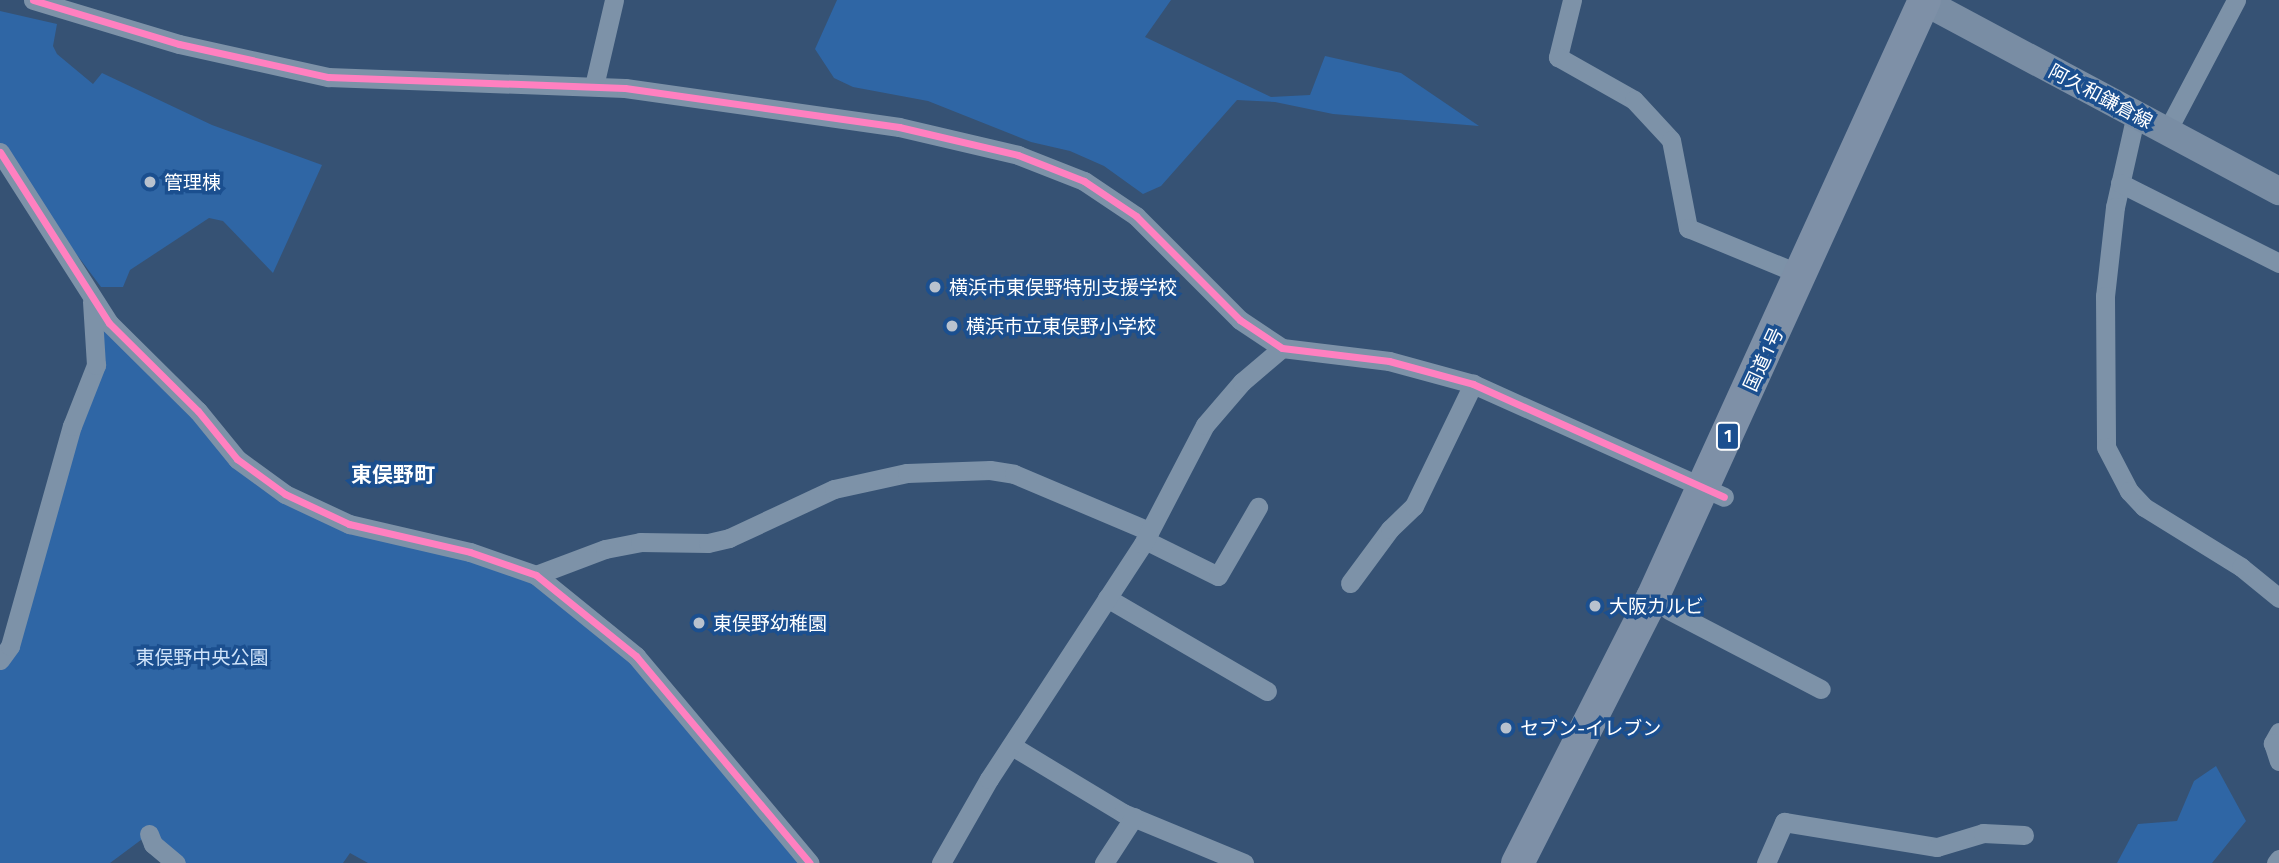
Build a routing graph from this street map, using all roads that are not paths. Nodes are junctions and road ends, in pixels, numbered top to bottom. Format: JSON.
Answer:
{"nodes":[{"id":1,"x":33,"y":0,"type":"edge"},
{"id":2,"x":614,"y":0,"type":"edge"},
{"id":3,"x":1572,"y":0,"type":"edge"},
{"id":4,"x":2236,"y":0,"type":"edge"},
{"id":5,"x":1933,"y":3,"type":"edge"},
{"id":6,"x":594,"y":86,"type":"junction"},
{"id":7,"x":2136,"y":114,"type":"junction"},
{"id":8,"x":2167,"y":131,"type":"junction"},
{"id":9,"x":0,"y":152,"type":"edge"},
{"id":10,"x":2120,"y":183,"type":"junction"},
{"id":11,"x":2279,"y":191,"type":"edge"},
{"id":12,"x":2279,"y":263,"type":"edge"},
{"id":13,"x":1802,"y":275,"type":"junction"},
{"id":14,"x":92,"y":300,"type":"junction"},
{"id":15,"x":1282,"y":348,"type":"junction"},
{"id":16,"x":1473,"y":384,"type":"junction"},
{"id":17,"x":1714,"y":493,"type":"junction"},
{"id":18,"x":1258,"y":507,"type":"dead end"},
{"id":19,"x":1147,"y":535,"type":"junction"},
{"id":20,"x":536,"y":575,"type":"junction"},
{"id":21,"x":1350,"y":583,"type":"dead end"},
{"id":22,"x":1108,"y":598,"type":"junction"},
{"id":23,"x":2279,"y":598,"type":"edge"},
{"id":24,"x":1669,"y":610,"type":"junction"},
{"id":25,"x":0,"y":660,"type":"edge"},
{"id":26,"x":1821,"y":689,"type":"dead end"},
{"id":27,"x":1268,"y":691,"type":"dead end"},
{"id":28,"x":2279,"y":732,"type":"edge"},
{"id":29,"x":1012,"y":746,"type":"junction"},
{"id":30,"x":2279,"y":761,"type":"edge"},
{"id":31,"x":1134,"y":817,"type":"junction"},
{"id":32,"x":149,"y":834,"type":"dead end"},
{"id":33,"x":2024,"y":835,"type":"dead end"},
{"id":34,"x":1211,"y":857,"type":"edge"},
{"id":35,"x":176,"y":863,"type":"edge"},
{"id":36,"x":810,"y":863,"type":"edge"},
{"id":37,"x":941,"y":863,"type":"edge"},
{"id":38,"x":1104,"y":863,"type":"edge"},
{"id":39,"x":1244,"y":863,"type":"edge"},
{"id":40,"x":1517,"y":863,"type":"edge"},
{"id":41,"x":1541,"y":863,"type":"edge"},
{"id":42,"x":1766,"y":863,"type":"edge"}],
"edges":[{"from":1,"to":6,"type":"street"},
{"from":2,"to":6,"type":"street"},
{"from":3,"to":13,"type":"street"},
{"from":4,"to":8,"type":"street"},
{"from":5,"to":7,"type":"main road","name":"阿久和鎌倉線"},
{"from":5,"to":13,"type":"highway","name":"国道1号","number":"1"},
{"from":5,"to":17,"type":"highway","name":"国道1号","number":"1"},
{"from":6,"to":15,"type":"street"},
{"from":7,"to":8,"type":"main road","name":"阿久和鎌倉線"},
{"from":7,"to":10,"type":"street"},
{"from":8,"to":11,"type":"main road","name":"阿久和鎌倉線"},
{"from":9,"to":14,"type":"street"},
{"from":10,"to":12,"type":"street"},
{"from":10,"to":23,"type":"street"},
{"from":13,"to":17,"type":"highway","name":"国道1号","number":"1"},
{"from":14,"to":20,"type":"street"},
{"from":14,"to":25,"type":"street"},
{"from":15,"to":16,"type":"street"},
{"from":15,"to":19,"type":"street"},
{"from":16,"to":17,"type":"street"},
{"from":16,"to":21,"type":"street"},
{"from":17,"to":24,"type":"highway","name":"国道1号","number":"1"},
{"from":17,"to":40,"type":"highway","name":"国道1号","number":"1"},
{"from":18,"to":19,"type":"street"},
{"from":19,"to":20,"type":"street"},
{"from":19,"to":22,"type":"street"},
{"from":20,"to":36,"type":"street"},
{"from":22,"to":27,"type":"street"},
{"from":22,"to":29,"type":"street"},
{"from":24,"to":26,"type":"street"},
{"from":24,"to":41,"type":"highway","name":"国道1号","number":"1"},
{"from":28,"to":30,"type":"street"},
{"from":29,"to":31,"type":"street"},
{"from":29,"to":37,"type":"street"},
{"from":31,"to":34,"type":"street"},
{"from":31,"to":38,"type":"street"},
{"from":32,"to":35,"type":"street"},
{"from":33,"to":42,"type":"street"},
{"from":34,"to":39,"type":"street"}]}
